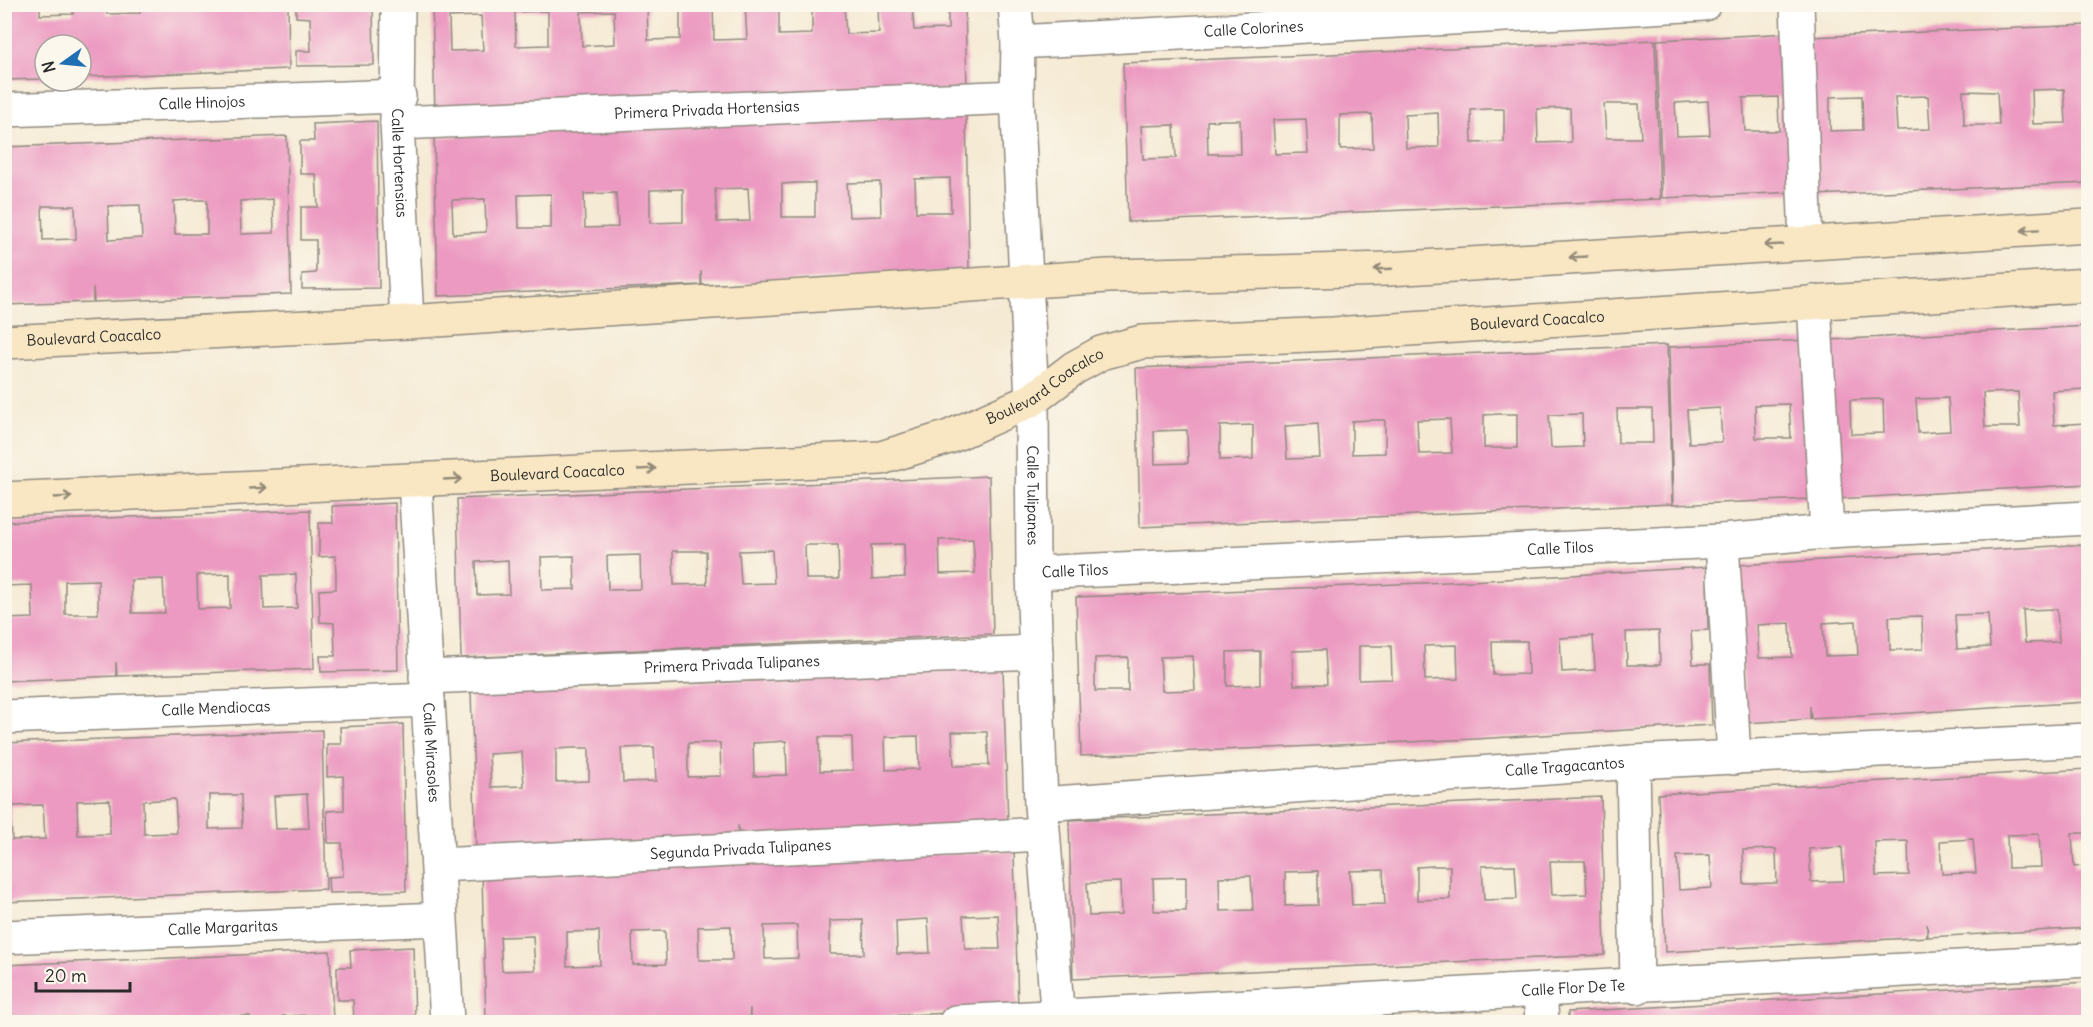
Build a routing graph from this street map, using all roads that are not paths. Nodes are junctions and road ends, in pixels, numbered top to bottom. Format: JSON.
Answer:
{"nodes":[{"id":1,"x":398,"y":4,"type":"edge"},
{"id":2,"x":1015,"y":4,"type":"edge"},
{"id":3,"x":1704,"y":4,"type":"edge"},
{"id":4,"x":1797,"y":4,"type":"edge"},
{"id":5,"x":1018,"y":42,"type":"junction"},
{"id":6,"x":1017,"y":98,"type":"junction"},
{"id":7,"x":398,"y":109,"type":"junction"},
{"id":8,"x":4,"y":110,"type":"edge"},
{"id":9,"x":2088,"y":226,"type":"edge"},
{"id":10,"x":1806,"y":243,"type":"junction"},
{"id":11,"x":1025,"y":281,"type":"junction"},
{"id":12,"x":2088,"y":285,"type":"edge"},
{"id":13,"x":1814,"y":302,"type":"junction"},
{"id":14,"x":407,"y":322,"type":"junction"},
{"id":15,"x":4,"y":342,"type":"edge"},
{"id":16,"x":1032,"y":400,"type":"junction"},
{"id":17,"x":415,"y":481,"type":"junction"},
{"id":18,"x":4,"y":499,"type":"edge"},
{"id":19,"x":2088,"y":518,"type":"edge"},
{"id":20,"x":1827,"y":532,"type":"junction"},
{"id":21,"x":1722,"y":541,"type":"junction"},
{"id":22,"x":1033,"y":573,"type":"junction"},
{"id":23,"x":1036,"y":652,"type":"junction"},
{"id":24,"x":427,"y":688,"type":"junction"},
{"id":25,"x":4,"y":717,"type":"edge"},
{"id":26,"x":2088,"y":740,"type":"edge"},
{"id":27,"x":1734,"y":758,"type":"junction"},
{"id":28,"x":1633,"y":762,"type":"junction"},
{"id":29,"x":1042,"y":819,"type":"junction"},
{"id":30,"x":438,"y":865,"type":"junction"},
{"id":31,"x":440,"y":919,"type":"junction"},
{"id":32,"x":4,"y":937,"type":"edge"},
{"id":33,"x":2088,"y":960,"type":"edge"},
{"id":34,"x":1637,"y":987,"type":"junction"},
{"id":35,"x":1540,"y":990,"type":"junction"},
{"id":36,"x":1058,"y":1020,"type":"edge"},
{"id":37,"x":447,"y":1023,"type":"edge"},
{"id":38,"x":956,"y":1023,"type":"edge"},
{"id":39,"x":1542,"y":1023,"type":"edge"}],
"edges":[{"from":1,"to":7,"type":"street","name":"Calle Hortensias"},
{"from":2,"to":5,"type":"street","name":"Calle Tulipanes"},
{"from":3,"to":5,"type":"street","name":"Calle Colorines"},
{"from":4,"to":10,"type":"street"},
{"from":5,"to":6,"type":"street","name":"Calle Tulipanes"},
{"from":6,"to":7,"type":"street","name":"Primera Privada Hortensias"},
{"from":6,"to":11,"type":"street","name":"Calle Tulipanes"},
{"from":7,"to":8,"type":"street","name":"Calle Hinojos"},
{"from":7,"to":14,"type":"street","name":"Calle Hortensias"},
{"from":9,"to":10,"type":"main road","name":"Boulevard Coacalco","one_way":true},
{"from":10,"to":11,"type":"main road","name":"Boulevard Coacalco","one_way":true},
{"from":11,"to":14,"type":"main road","name":"Boulevard Coacalco"},
{"from":11,"to":16,"type":"street","name":"Calle Tulipanes"},
{"from":12,"to":13,"type":"main road","name":"Boulevard Coacalco"},
{"from":13,"to":16,"type":"main road","name":"Boulevard Coacalco"},
{"from":13,"to":20,"type":"street"},
{"from":14,"to":15,"type":"main road","name":"Boulevard Coacalco"},
{"from":17,"to":16,"type":"main road","name":"Boulevard Coacalco","one_way":true},
{"from":16,"to":22,"type":"street","name":"Calle Tulipanes"},
{"from":18,"to":17,"type":"main road","name":"Boulevard Coacalco","one_way":true},
{"from":17,"to":24,"type":"street","name":"Calle Mirasoles"},
{"from":19,"to":20,"type":"street","name":"Calle Tilos"},
{"from":20,"to":21,"type":"street","name":"Calle Tilos"},
{"from":21,"to":22,"type":"street","name":"Calle Tilos"},
{"from":21,"to":27,"type":"street"},
{"from":22,"to":23,"type":"street","name":"Calle Tulipanes"},
{"from":23,"to":24,"type":"street","name":"Primera Privada Tulipanes"},
{"from":23,"to":29,"type":"street","name":"Calle Tulipanes"},
{"from":24,"to":25,"type":"street","name":"Calle Mendiocas"},
{"from":24,"to":30,"type":"street","name":"Calle Mirasoles"},
{"from":26,"to":27,"type":"street","name":"Calle Tragacantos"},
{"from":27,"to":28,"type":"street","name":"Calle Tragacantos"},
{"from":28,"to":29,"type":"street","name":"Calle Tragacantos"},
{"from":28,"to":34,"type":"street"},
{"from":29,"to":30,"type":"street","name":"Segunda Privada Tulipanes"},
{"from":29,"to":36,"type":"street","name":"Calle Tulipanes"},
{"from":30,"to":31,"type":"street","name":"Calle Mirasoles"},
{"from":31,"to":32,"type":"street","name":"Calle Margaritas"},
{"from":31,"to":37,"type":"street","name":"Calle Mirasoles"},
{"from":33,"to":34,"type":"street","name":"Calle Flor De Te"},
{"from":34,"to":35,"type":"street","name":"Calle Flor De Te"},
{"from":35,"to":36,"type":"street","name":"Calle Flor De Te"},
{"from":35,"to":39,"type":"street"},
{"from":36,"to":38,"type":"street","name":"Calle Flor De Te"}]}
